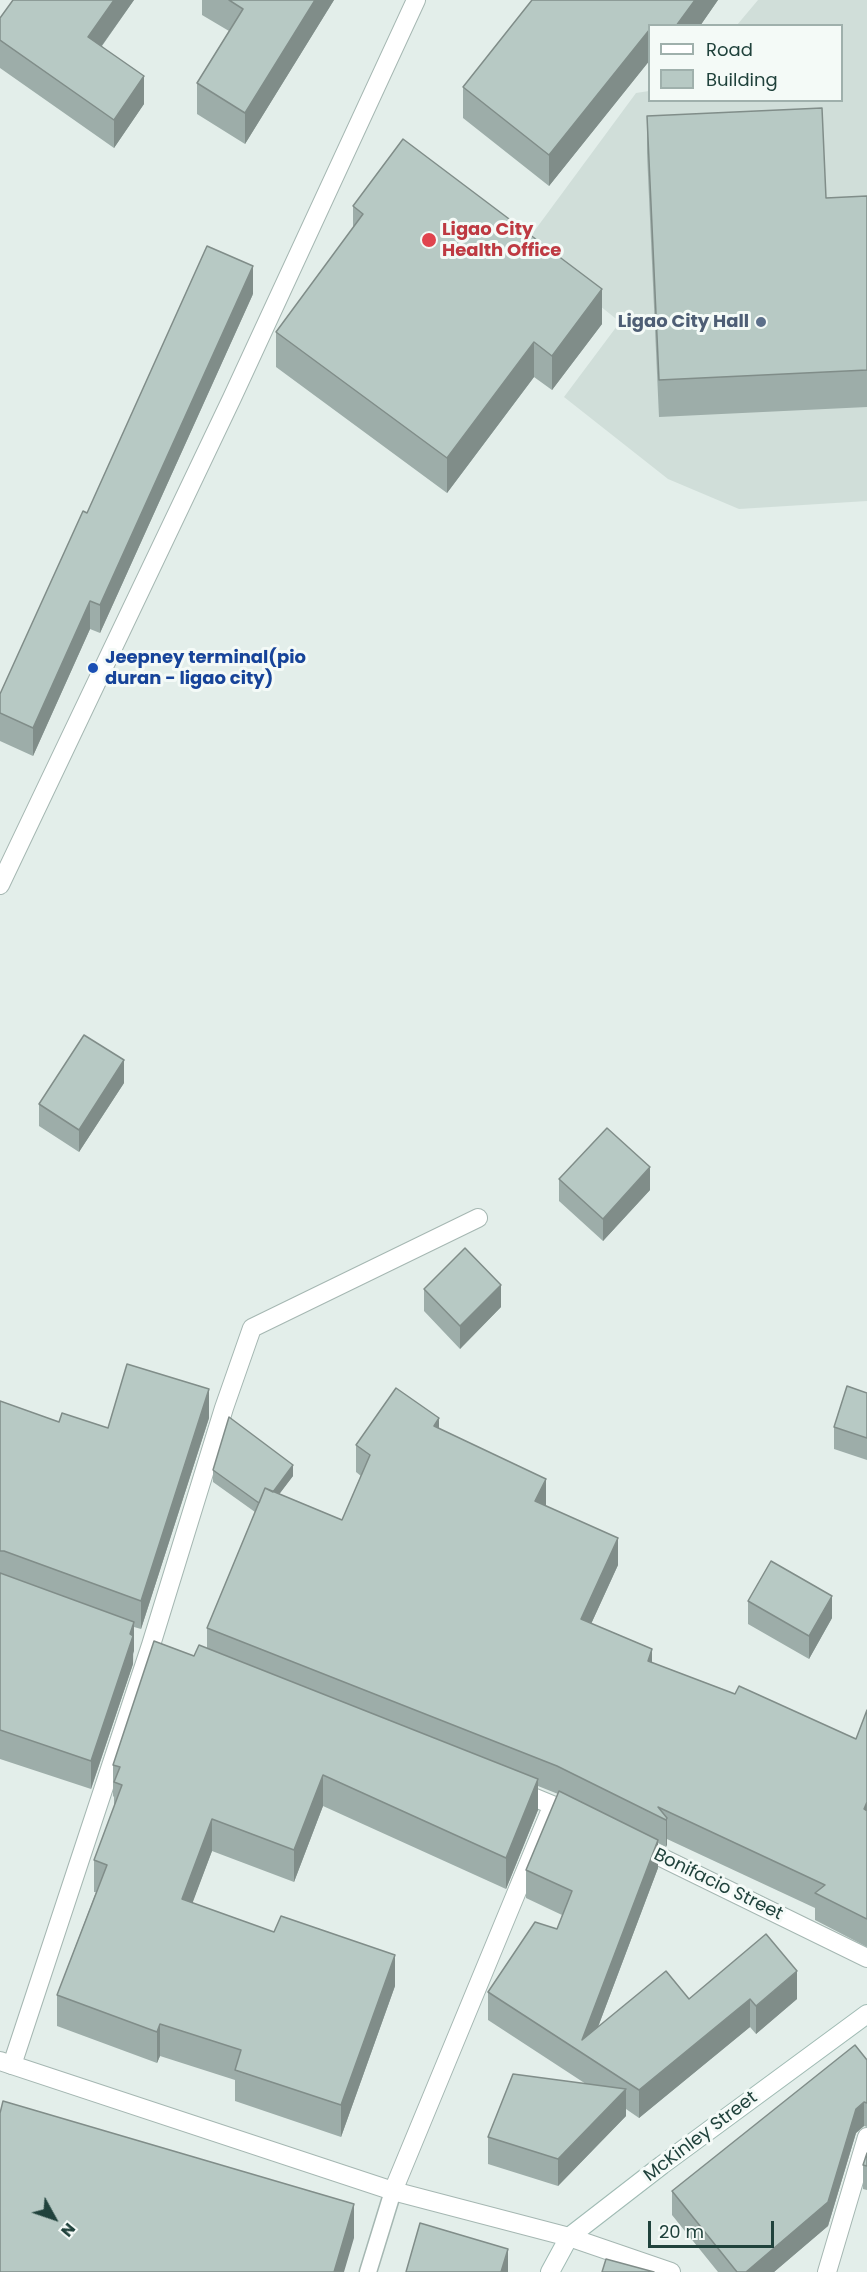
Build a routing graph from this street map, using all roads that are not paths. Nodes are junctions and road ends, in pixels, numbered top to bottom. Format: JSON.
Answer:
{"nodes":[{"id":1,"x":416,"y":0,"type":"edge"},
{"id":2,"x":0,"y":885,"type":"edge"},
{"id":3,"x":478,"y":1218,"type":"dead end"},
{"id":4,"x":129,"y":1637,"type":"edge"},
{"id":5,"x":157,"y":1648,"type":"junction"},
{"id":6,"x":499,"y":1783,"type":"edge"},
{"id":7,"x":554,"y":1804,"type":"junction"},
{"id":8,"x":585,"y":1820,"type":"edge"},
{"id":9,"x":616,"y":1835,"type":"edge"},
{"id":10,"x":867,"y":1958,"type":"edge"},
{"id":11,"x":867,"y":2014,"type":"edge"},
{"id":12,"x":6,"y":2063,"type":"edge"},
{"id":13,"x":867,"y":2137,"type":"edge"},
{"id":14,"x":393,"y":2191,"type":"junction"},
{"id":15,"x":569,"y":2237,"type":"junction"},
{"id":16,"x":368,"y":2272,"type":"edge"},
{"id":17,"x":550,"y":2272,"type":"edge"},
{"id":18,"x":671,"y":2272,"type":"edge"},
{"id":19,"x":827,"y":2272,"type":"edge"}],
"edges":[{"from":1,"to":2,"type":"street"},
{"from":3,"to":5,"type":"street"},
{"from":4,"to":5,"type":"street"},
{"from":5,"to":12,"type":"street"},
{"from":6,"to":7,"type":"street"},
{"from":7,"to":8,"type":"street"},
{"from":7,"to":14,"type":"street"},
{"from":9,"to":10,"type":"street","name":"Bonifacio Street"},
{"from":11,"to":15,"type":"street","name":"McKinley Street"},
{"from":12,"to":14,"type":"street"},
{"from":13,"to":19,"type":"street"},
{"from":14,"to":15,"type":"street"},
{"from":14,"to":16,"type":"lane"},
{"from":15,"to":17,"type":"street","name":"McKinley Street"},
{"from":15,"to":18,"type":"street"}]}
